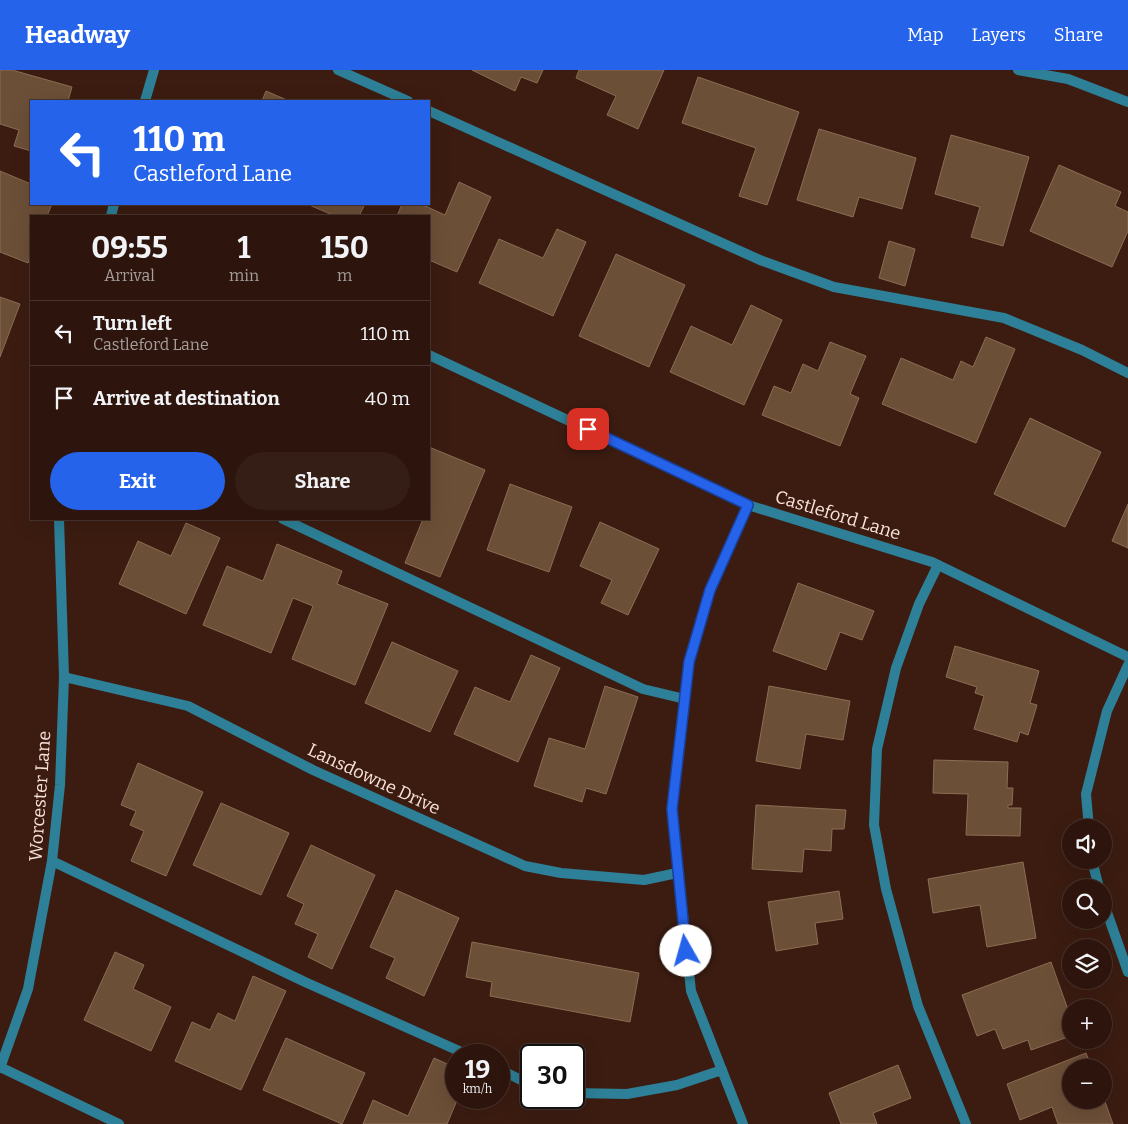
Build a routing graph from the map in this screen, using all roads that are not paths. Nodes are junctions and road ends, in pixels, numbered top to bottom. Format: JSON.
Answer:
{"nodes":[{"id":1,"x":154,"y":70,"type":"edge"},
{"id":2,"x":338,"y":70,"type":"edge"},
{"id":3,"x":1018,"y":70,"type":"edge"},
{"id":4,"x":145,"y":100,"type":"edge"},
{"id":5,"x":406,"y":100,"type":"edge"},
{"id":6,"x":1128,"y":102,"type":"edge"},
{"id":7,"x":430,"y":111,"type":"edge"},
{"id":8,"x":430,"y":354,"type":"edge"},
{"id":9,"x":1128,"y":374,"type":"edge"},
{"id":10,"x":748,"y":505,"type":"junction"},
{"id":11,"x":59,"y":520,"type":"edge"},
{"id":12,"x":284,"y":520,"type":"edge"},
{"id":13,"x":938,"y":565,"type":"junction"},
{"id":14,"x":1128,"y":657,"type":"edge"},
{"id":15,"x":1128,"y":664,"type":"edge"},
{"id":16,"x":64,"y":677,"type":"junction"},
{"id":17,"x":685,"y":699,"type":"junction"},
{"id":18,"x":1088,"y":819,"type":"edge"},
{"id":19,"x":52,"y":861,"type":"junction"},
{"id":20,"x":677,"y":873,"type":"junction"},
{"id":21,"x":1112,"y":927,"type":"edge"},
{"id":22,"x":1128,"y":972,"type":"edge"},
{"id":23,"x":445,"y":1045,"type":"edge"},
{"id":24,"x":0,"y":1068,"type":"edge"},
{"id":25,"x":722,"y":1070,"type":"junction"},
{"id":26,"x":585,"y":1092,"type":"edge"},
{"id":27,"x":119,"y":1124,"type":"edge"},
{"id":28,"x":743,"y":1124,"type":"edge"},
{"id":29,"x":966,"y":1124,"type":"edge"}],
"edges":[{"from":1,"to":4,"type":"street"},
{"from":2,"to":5,"type":"street"},
{"from":3,"to":6,"type":"street"},
{"from":7,"to":9,"type":"street"},
{"from":8,"to":10,"type":"street","name":"Castleford Lane"},
{"from":10,"to":13,"type":"street","name":"Castleford Lane"},
{"from":10,"to":17,"type":"street"},
{"from":11,"to":16,"type":"street","name":"Worcester Lane"},
{"from":12,"to":17,"type":"street"},
{"from":13,"to":14,"type":"street","name":"Castleford Lane"},
{"from":13,"to":29,"type":"street"},
{"from":15,"to":18,"type":"street"},
{"from":16,"to":19,"type":"street","name":"Worcester Lane"},
{"from":16,"to":20,"type":"street","name":"Lansdowne Drive"},
{"from":17,"to":20,"type":"street"},
{"from":19,"to":23,"type":"street"},
{"from":19,"to":24,"type":"street","name":"Worcester Lane"},
{"from":20,"to":25,"type":"street"},
{"from":21,"to":22,"type":"street"},
{"from":24,"to":27,"type":"street"},
{"from":25,"to":26,"type":"street"},
{"from":25,"to":28,"type":"street"}]}
